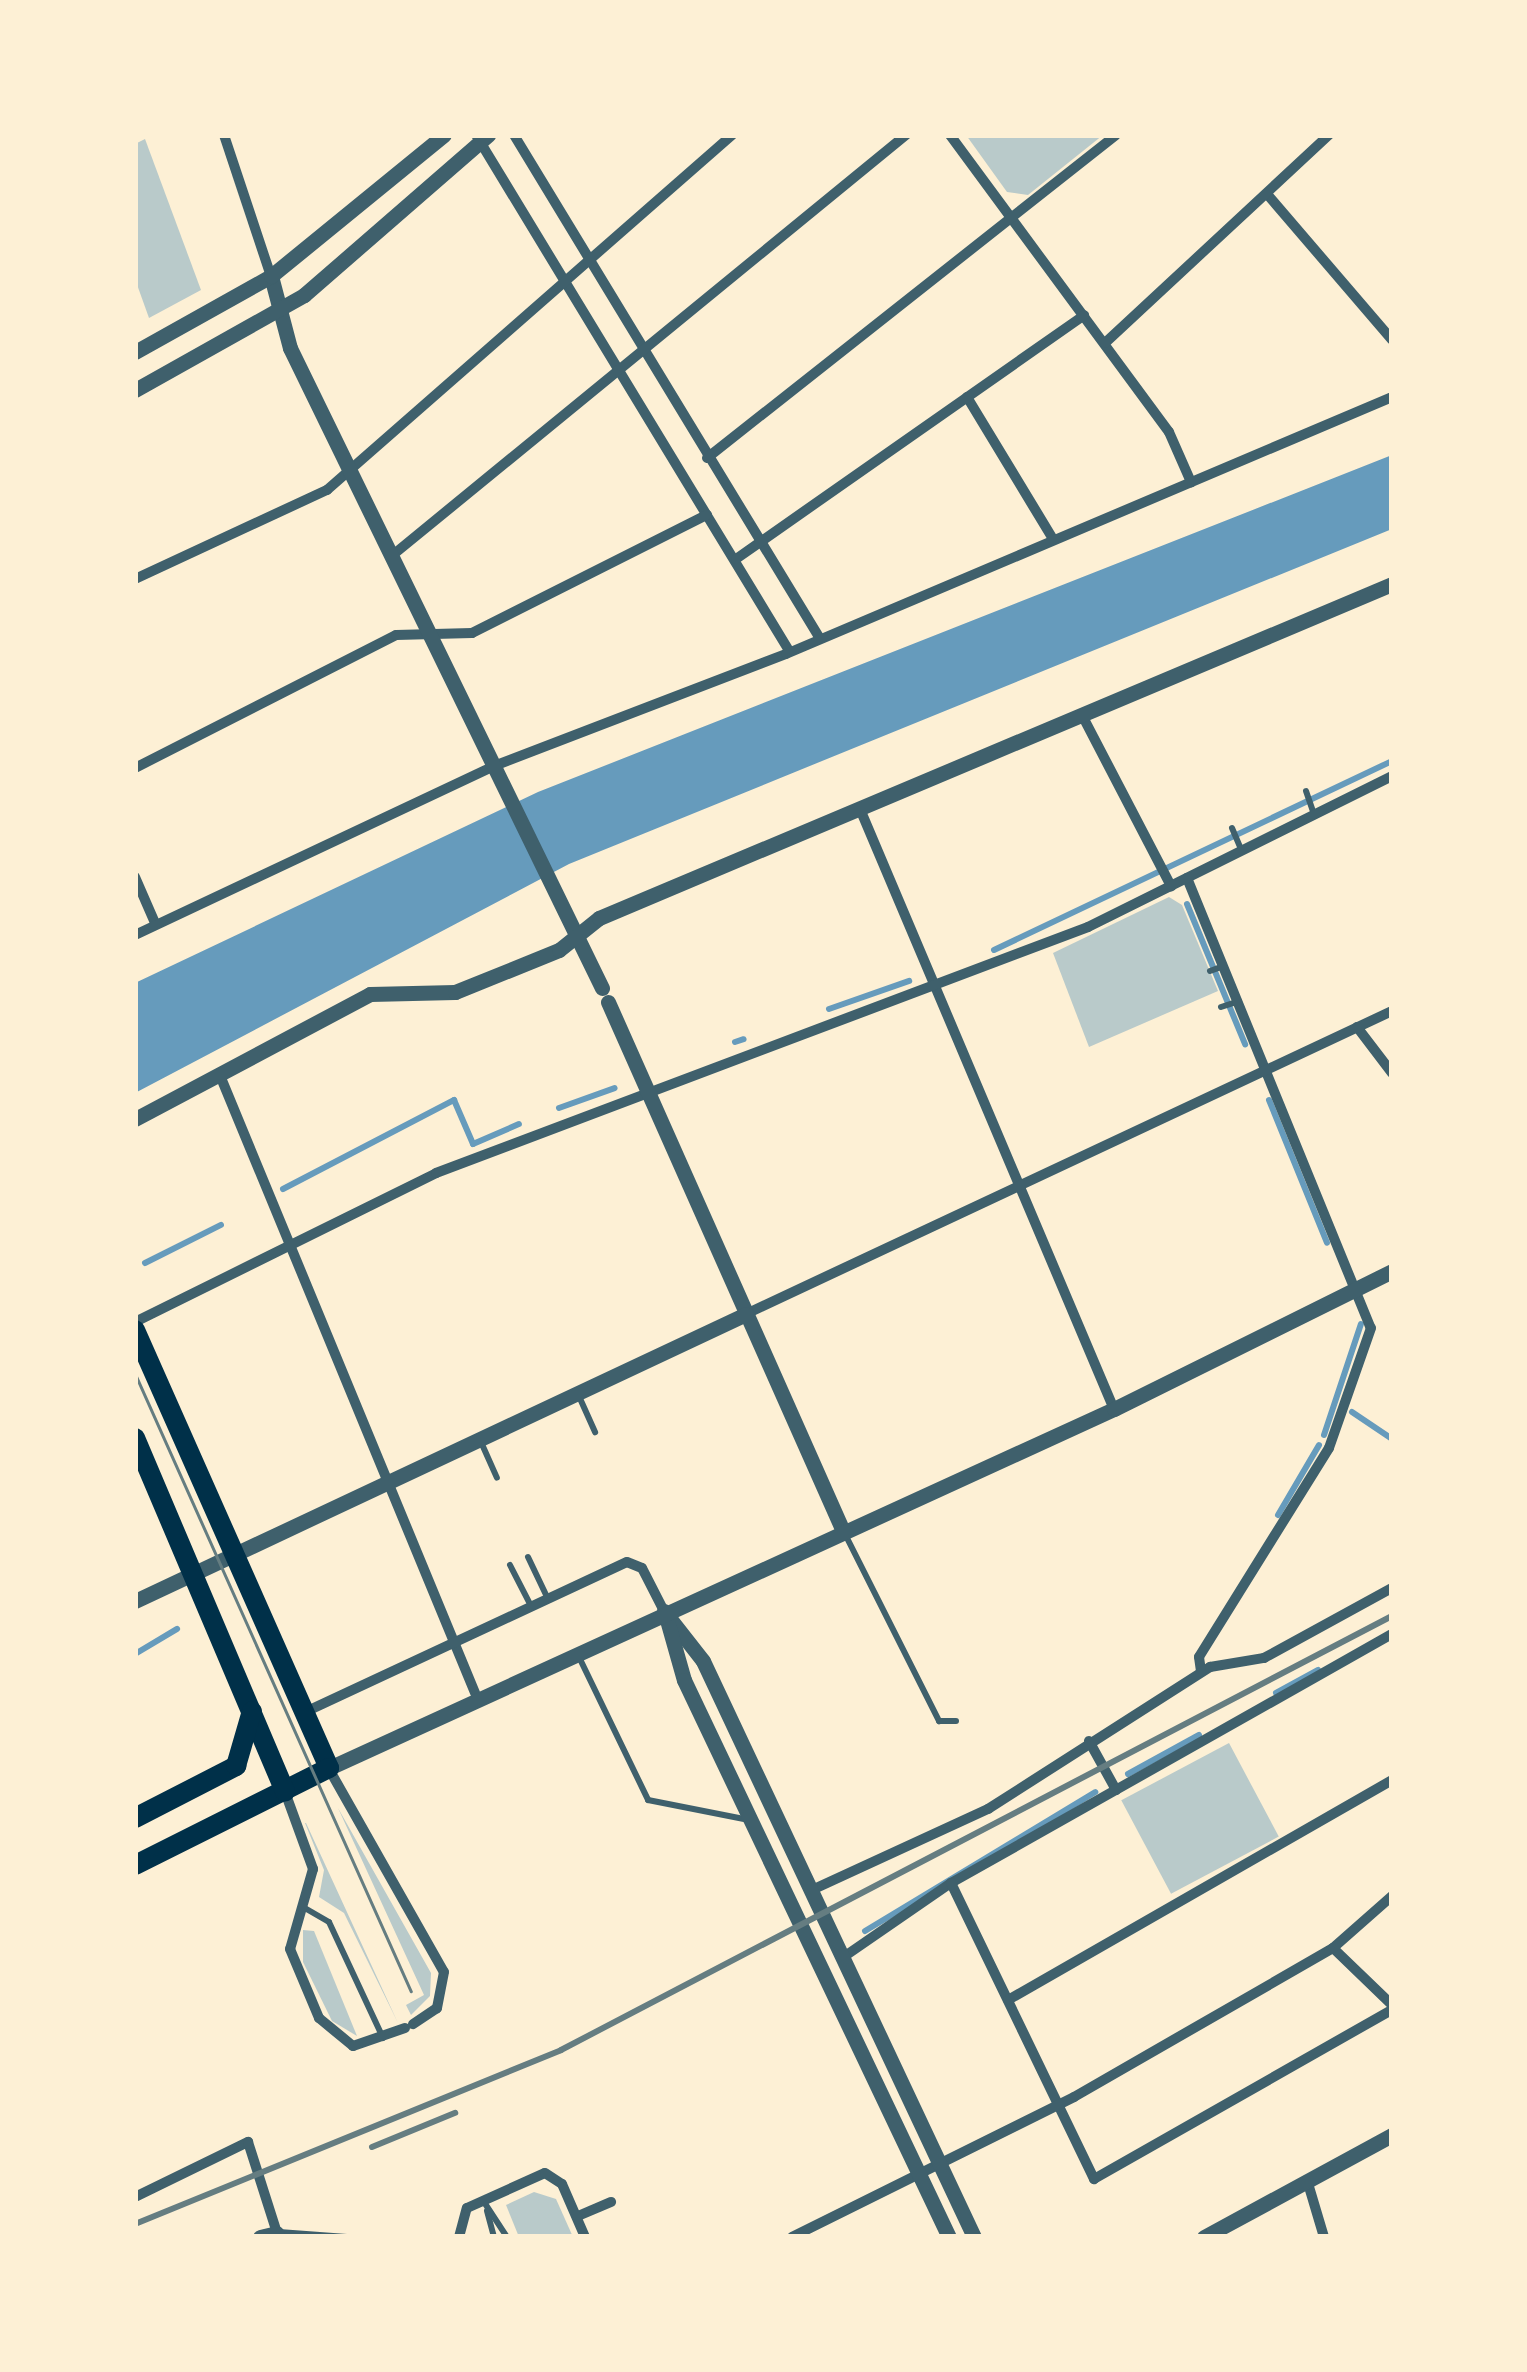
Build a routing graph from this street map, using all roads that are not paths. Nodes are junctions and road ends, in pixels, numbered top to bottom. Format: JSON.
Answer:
{"nodes":[{"id":1,"x":224,"y":135,"type":"edge"},
{"id":2,"x":444,"y":135,"type":"edge"},
{"id":3,"x":514,"y":135,"type":"edge"},
{"id":4,"x":732,"y":135,"type":"edge"},
{"id":5,"x":906,"y":135,"type":"edge"},
{"id":6,"x":950,"y":135,"type":"edge"},
{"id":7,"x":1116,"y":135,"type":"edge"},
{"id":8,"x":1330,"y":135,"type":"edge"},
{"id":9,"x":482,"y":137,"type":"edge"},
{"id":10,"x":1267,"y":194,"type":"junction"},
{"id":11,"x":1012,"y":219,"type":"junction"},
{"id":12,"x":592,"y":263,"type":"junction"},
{"id":13,"x":270,"y":276,"type":"junction"},
{"id":14,"x":568,"y":282,"type":"junction"},
{"id":15,"x":280,"y":312,"type":"junction"},
{"id":16,"x":1084,"y":315,"type":"junction"},
{"id":17,"x":1392,"y":340,"type":"edge"},
{"id":18,"x":1105,"y":342,"type":"junction"},
{"id":19,"x":135,"y":352,"type":"edge"},
{"id":20,"x":644,"y":353,"type":"junction"},
{"id":21,"x":620,"y":373,"type":"junction"},
{"id":22,"x":135,"y":390,"type":"edge"},
{"id":23,"x":1392,"y":396,"type":"edge"},
{"id":24,"x":967,"y":397,"type":"junction"},
{"id":25,"x":707,"y":458,"type":"junction"},
{"id":26,"x":350,"y":468,"type":"junction"},
{"id":27,"x":1190,"y":482,"type":"junction"},
{"id":28,"x":707,"y":515,"type":"junction"},
{"id":29,"x":1053,"y":539,"type":"junction"},
{"id":30,"x":761,"y":544,"type":"junction"},
{"id":31,"x":394,"y":554,"type":"junction"},
{"id":32,"x":736,"y":559,"type":"junction"},
{"id":33,"x":135,"y":580,"type":"edge"},
{"id":34,"x":1392,"y":584,"type":"edge"},
{"id":35,"x":431,"y":634,"type":"junction"},
{"id":36,"x":819,"y":636,"type":"junction"},
{"id":37,"x":788,"y":649,"type":"junction"},
{"id":38,"x":1083,"y":717,"type":"junction"},
{"id":39,"x":494,"y":766,"type":"junction"},
{"id":40,"x":135,"y":768,"type":"edge"},
{"id":41,"x":1392,"y":776,"type":"edge"},
{"id":42,"x":1306,"y":791,"type":"dead end"},
{"id":43,"x":860,"y":809,"type":"junction"},
{"id":44,"x":1314,"y":814,"type":"junction"},
{"id":45,"x":1232,"y":828,"type":"dead end"},
{"id":46,"x":1241,"y":849,"type":"junction"},
{"id":47,"x":135,"y":877,"type":"edge"},
{"id":48,"x":1167,"y":877,"type":"junction"},
{"id":49,"x":1187,"y":878,"type":"junction"},
{"id":50,"x":155,"y":924,"type":"junction"},
{"id":51,"x":135,"y":935,"type":"edge"},
{"id":52,"x":579,"y":935,"type":"junction"},
{"id":53,"x":1226,"y":965,"type":"junction"},
{"id":54,"x":1210,"y":971,"type":"dead end"},
{"id":55,"x":936,"y":990,"type":"junction"},
{"id":56,"x":1240,"y":1000,"type":"junction"},
{"id":57,"x":1222,"y":1007,"type":"dead end"},
{"id":58,"x":1392,"y":1010,"type":"edge"},
{"id":59,"x":1357,"y":1027,"type":"junction"},
{"id":60,"x":1270,"y":1068,"type":"junction"},
{"id":61,"x":219,"y":1073,"type":"junction"},
{"id":62,"x":1392,"y":1073,"type":"edge"},
{"id":63,"x":646,"y":1090,"type":"junction"},
{"id":64,"x":135,"y":1119,"type":"edge"},
{"id":65,"x":1017,"y":1185,"type":"junction"},
{"id":66,"x":289,"y":1246,"type":"junction"},
{"id":67,"x":1392,"y":1271,"type":"edge"},
{"id":68,"x":1360,"y":1291,"type":"junction"},
{"id":69,"x":746,"y":1314,"type":"junction"},
{"id":70,"x":135,"y":1322,"type":"edge"},
{"id":71,"x":135,"y":1330,"type":"edge"},
{"id":72,"x":578,"y":1392,"type":"junction"},
{"id":73,"x":1114,"y":1409,"type":"junction"},
{"id":74,"x":595,"y":1432,"type":"dead end"},
{"id":75,"x":135,"y":1438,"type":"edge"},
{"id":76,"x":479,"y":1438,"type":"junction"},
{"id":77,"x":497,"y":1478,"type":"dead end"},
{"id":78,"x":384,"y":1482,"type":"junction"},
{"id":79,"x":843,"y":1531,"type":"junction"},
{"id":80,"x":230,"y":1555,"type":"junction"},
{"id":81,"x":528,"y":1557,"type":"dead end"},
{"id":82,"x":510,"y":1565,"type":"dead end"},
{"id":83,"x":193,"y":1573,"type":"junction"},
{"id":84,"x":1392,"y":1588,"type":"edge"},
{"id":85,"x":548,"y":1598,"type":"junction"},
{"id":86,"x":135,"y":1601,"type":"edge"},
{"id":87,"x":531,"y":1606,"type":"junction"},
{"id":88,"x":664,"y":1611,"type":"junction"},
{"id":89,"x":1391,"y":1638,"type":"edge"},
{"id":90,"x":450,"y":1642,"type":"junction"},
{"id":91,"x":575,"y":1650,"type":"junction"},
{"id":92,"x":1201,"y":1672,"type":"junction"},
{"id":93,"x":475,"y":1694,"type":"junction"},
{"id":94,"x":252,"y":1704,"type":"junction"},
{"id":95,"x":303,"y":1714,"type":"junction"},
{"id":96,"x":956,"y":1721,"type":"dead end"},
{"id":97,"x":1089,"y":1741,"type":"junction"},
{"id":98,"x":329,"y":1768,"type":"junction"},
{"id":99,"x":1392,"y":1780,"type":"edge"},
{"id":100,"x":1116,"y":1790,"type":"junction"},
{"id":101,"x":284,"y":1792,"type":"junction"},
{"id":102,"x":135,"y":1818,"type":"edge"},
{"id":103,"x":750,"y":1821,"type":"junction"},
{"id":104,"x":135,"y":1864,"type":"edge"},
{"id":105,"x":952,"y":1883,"type":"junction"},
{"id":106,"x":814,"y":1890,"type":"junction"},
{"id":107,"x":1392,"y":1896,"type":"edge"},
{"id":108,"x":303,"y":1907,"type":"junction"},
{"id":109,"x":1333,"y":1948,"type":"junction"},
{"id":110,"x":846,"y":1956,"type":"junction"},
{"id":111,"x":1008,"y":2000,"type":"junction"},
{"id":112,"x":1392,"y":2007,"type":"edge"},
{"id":113,"x":383,"y":2038,"type":"junction"},
{"id":114,"x":1060,"y":2104,"type":"junction"},
{"id":115,"x":1392,"y":2134,"type":"edge"},
{"id":116,"x":942,"y":2170,"type":"junction"},
{"id":117,"x":921,"y":2180,"type":"junction"},
{"id":118,"x":1307,"y":2180,"type":"junction"},
{"id":119,"x":135,"y":2197,"type":"edge"},
{"id":120,"x":611,"y":2202,"type":"dead end"},
{"id":121,"x":486,"y":2204,"type":"junction"},
{"id":122,"x":578,"y":2216,"type":"junction"},
{"id":123,"x":318,"y":2233,"type":"edge"},
{"id":124,"x":279,"y":2235,"type":"edge"},
{"id":125,"x":260,"y":2237,"type":"edge"},
{"id":126,"x":347,"y":2237,"type":"edge"},
{"id":127,"x":458,"y":2237,"type":"edge"},
{"id":128,"x":494,"y":2237,"type":"edge"},
{"id":129,"x":507,"y":2237,"type":"edge"},
{"id":130,"x":584,"y":2237,"type":"edge"},
{"id":131,"x":792,"y":2237,"type":"edge"},
{"id":132,"x":949,"y":2237,"type":"edge"},
{"id":133,"x":974,"y":2237,"type":"edge"},
{"id":134,"x":1204,"y":2237,"type":"edge"},
{"id":135,"x":1324,"y":2237,"type":"edge"}],
"edges":[{"from":1,"to":13,"type":"street"},
{"from":2,"to":13,"type":"street"},
{"from":3,"to":12,"type":"street"},
{"from":4,"to":12,"type":"street"},
{"from":5,"to":20,"type":"street"},
{"from":6,"to":11,"type":"street"},
{"from":7,"to":11,"type":"street"},
{"from":8,"to":10,"type":"street"},
{"from":9,"to":14,"type":"street"},
{"from":9,"to":15,"type":"street"},
{"from":10,"to":17,"type":"street"},
{"from":10,"to":18,"type":"street"},
{"from":11,"to":16,"type":"street"},
{"from":11,"to":25,"type":"street"},
{"from":12,"to":14,"type":"street"},
{"from":12,"to":20,"type":"street"},
{"from":13,"to":15,"type":"street"},
{"from":13,"to":19,"type":"street"},
{"from":14,"to":21,"type":"street"},
{"from":14,"to":26,"type":"street"},
{"from":15,"to":22,"type":"street"},
{"from":15,"to":26,"type":"street"},
{"from":16,"to":18,"type":"street"},
{"from":16,"to":24,"type":"street"},
{"from":18,"to":27,"type":"street"},
{"from":20,"to":21,"type":"street"},
{"from":20,"to":25,"type":"street"},
{"from":21,"to":28,"type":"street"},
{"from":21,"to":31,"type":"street"},
{"from":23,"to":27,"type":"street"},
{"from":24,"to":29,"type":"street"},
{"from":24,"to":30,"type":"street"},
{"from":25,"to":30,"type":"street"},
{"from":26,"to":31,"type":"street"},
{"from":26,"to":33,"type":"street"},
{"from":27,"to":29,"type":"street"},
{"from":28,"to":32,"type":"street"},
{"from":28,"to":35,"type":"street"},
{"from":29,"to":36,"type":"street"},
{"from":30,"to":32,"type":"street"},
{"from":30,"to":36,"type":"street"},
{"from":31,"to":35,"type":"street"},
{"from":32,"to":37,"type":"street"},
{"from":34,"to":38,"type":"street"},
{"from":35,"to":39,"type":"street"},
{"from":35,"to":40,"type":"street"},
{"from":36,"to":37,"type":"street"},
{"from":37,"to":39,"type":"street"},
{"from":38,"to":43,"type":"street"},
{"from":38,"to":48,"type":"street"},
{"from":39,"to":50,"type":"street"},
{"from":39,"to":52,"type":"street"},
{"from":41,"to":44,"type":"street"},
{"from":42,"to":44,"type":"lane"},
{"from":43,"to":52,"type":"street"},
{"from":43,"to":55,"type":"street"},
{"from":44,"to":46,"type":"street"},
{"from":45,"to":46,"type":"lane"},
{"from":46,"to":49,"type":"street"},
{"from":47,"to":50,"type":"street"},
{"from":48,"to":49,"type":"street"},
{"from":48,"to":55,"type":"street"},
{"from":49,"to":53,"type":"street"},
{"from":50,"to":51,"type":"street"},
{"from":52,"to":61,"type":"street"},
{"from":52,"to":63,"type":"street"},
{"from":53,"to":54,"type":"lane"},
{"from":53,"to":56,"type":"street"},
{"from":55,"to":63,"type":"street"},
{"from":55,"to":65,"type":"street"},
{"from":56,"to":57,"type":"lane"},
{"from":56,"to":60,"type":"street"},
{"from":58,"to":59,"type":"street"},
{"from":59,"to":60,"type":"street"},
{"from":59,"to":62,"type":"street"},
{"from":60,"to":65,"type":"street"},
{"from":60,"to":68,"type":"street"},
{"from":61,"to":64,"type":"street"},
{"from":61,"to":66,"type":"street"},
{"from":63,"to":66,"type":"street"},
{"from":63,"to":69,"type":"street"},
{"from":65,"to":69,"type":"street"},
{"from":65,"to":73,"type":"street"},
{"from":66,"to":70,"type":"street"},
{"from":66,"to":78,"type":"street"},
{"from":67,"to":68,"type":"street"},
{"from":68,"to":73,"type":"street"},
{"from":68,"to":92,"type":"street"},
{"from":69,"to":72,"type":"street"},
{"from":69,"to":79,"type":"street"},
{"from":71,"to":80,"type":"highway"},
{"from":72,"to":74,"type":"lane"},
{"from":72,"to":76,"type":"street"},
{"from":73,"to":79,"type":"street"},
{"from":75,"to":83,"type":"highway"},
{"from":76,"to":77,"type":"lane"},
{"from":76,"to":78,"type":"street"},
{"from":78,"to":80,"type":"street"},
{"from":78,"to":90,"type":"street"},
{"from":79,"to":88,"type":"street"},
{"from":79,"to":96,"type":"lane"},
{"from":80,"to":83,"type":"street"},
{"from":80,"to":95,"type":"highway"},
{"from":81,"to":85,"type":"lane"},
{"from":82,"to":87,"type":"lane"},
{"from":83,"to":86,"type":"street"},
{"from":83,"to":94,"type":"highway"},
{"from":84,"to":92,"type":"street"},
{"from":85,"to":87,"type":"street"},
{"from":85,"to":88,"type":"street"},
{"from":87,"to":90,"type":"street"},
{"from":88,"to":91,"type":"street"},
{"from":88,"to":103,"type":"street"},
{"from":88,"to":106,"type":"street"},
{"from":89,"to":100,"type":"street"},
{"from":90,"to":93,"type":"street"},
{"from":90,"to":95,"type":"street"},
{"from":91,"to":93,"type":"street"},
{"from":91,"to":103,"type":"lane"},
{"from":92,"to":97,"type":"street"},
{"from":93,"to":98,"type":"street"},
{"from":94,"to":101,"type":"highway"},
{"from":94,"to":102,"type":"highway"},
{"from":95,"to":98,"type":"highway"},
{"from":97,"to":100,"type":"street"},
{"from":97,"to":106,"type":"street"},
{"from":98,"to":101,"type":"highway"},
{"from":98,"to":113,"type":"street"},
{"from":99,"to":111,"type":"street"},
{"from":100,"to":105,"type":"street"},
{"from":101,"to":104,"type":"highway"},
{"from":101,"to":108,"type":"street"},
{"from":103,"to":117,"type":"street"},
{"from":105,"to":110,"type":"street"},
{"from":105,"to":111,"type":"street"},
{"from":106,"to":110,"type":"street"},
{"from":107,"to":109,"type":"street"},
{"from":108,"to":113,"type":"lane"},
{"from":108,"to":113,"type":"street"},
{"from":109,"to":112,"type":"street"},
{"from":109,"to":114,"type":"street"},
{"from":110,"to":116,"type":"street"},
{"from":111,"to":114,"type":"street"},
{"from":112,"to":114,"type":"street"},
{"from":114,"to":116,"type":"street"},
{"from":115,"to":118,"type":"street"},
{"from":116,"to":117,"type":"street"},
{"from":116,"to":133,"type":"street"},
{"from":117,"to":131,"type":"street"},
{"from":117,"to":132,"type":"street"},
{"from":118,"to":134,"type":"street"},
{"from":118,"to":135,"type":"street"},
{"from":119,"to":124,"type":"street"},
{"from":120,"to":122,"type":"street"},
{"from":121,"to":122,"type":"street"},
{"from":121,"to":127,"type":"street"},
{"from":121,"to":128,"type":"lane"},
{"from":121,"to":129,"type":"lane"},
{"from":122,"to":130,"type":"street"},
{"from":123,"to":124,"type":"lane"},
{"from":123,"to":126,"type":"lane"},
{"from":124,"to":125,"type":"street"}]}
